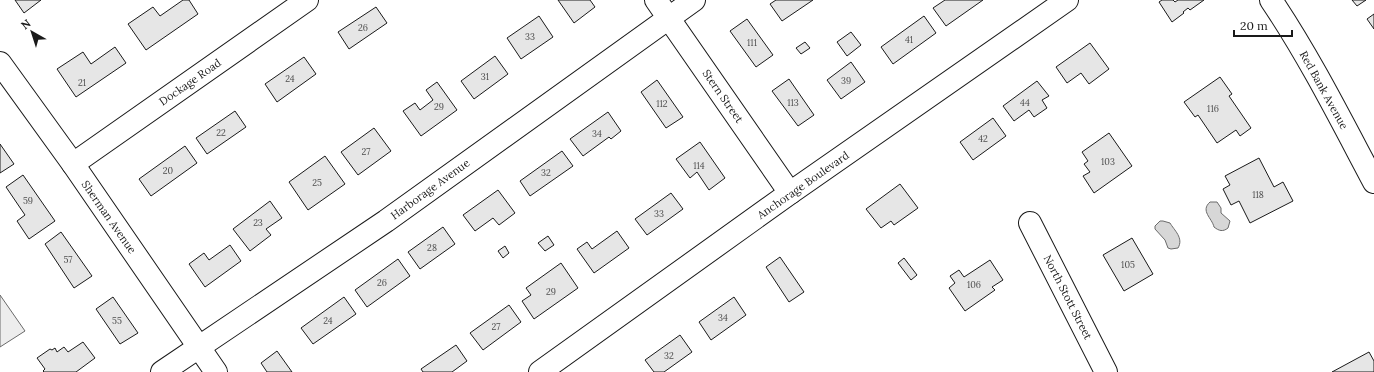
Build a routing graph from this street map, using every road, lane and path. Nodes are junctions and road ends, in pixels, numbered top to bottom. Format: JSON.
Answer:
{"nodes":[{"id":1,"x":308,"y":0,"type":"edge"},
{"id":2,"x":656,"y":0,"type":"edge"},
{"id":3,"x":694,"y":0,"type":"edge"},
{"id":4,"x":1068,"y":0,"type":"edge"},
{"id":5,"x":1271,"y":0,"type":"edge"},
{"id":6,"x":669,"y":18,"type":"junction"},
{"id":7,"x":0,"y":63,"type":"edge"},
{"id":8,"x":73,"y":164,"type":"junction"},
{"id":9,"x":1374,"y":182,"type":"edge"},
{"id":10,"x":790,"y":193,"type":"junction"},
{"id":11,"x":1030,"y":223,"type":"dead end"},
{"id":12,"x":199,"y":346,"type":"junction"},
{"id":13,"x":162,"y":372,"type":"edge"},
{"id":14,"x":216,"y":372,"type":"edge"},
{"id":15,"x":540,"y":372,"type":"edge"},
{"id":16,"x":1106,"y":372,"type":"edge"}],
"edges":[{"from":1,"to":8,"type":"street","name":"Dockage Road"},
{"from":2,"to":6,"type":"street","name":"Stern Street"},
{"from":3,"to":6,"type":"street","name":"Harborage Avenue"},
{"from":4,"to":10,"type":"street","name":"Anchorage Boulevard"},
{"from":5,"to":9,"type":"street","name":"Red Bank Avenue"},
{"from":6,"to":10,"type":"street","name":"Stern Street"},
{"from":6,"to":12,"type":"street","name":"Harborage Avenue"},
{"from":7,"to":8,"type":"street","name":"Sherman Avenue"},
{"from":8,"to":12,"type":"street","name":"Sherman Avenue"},
{"from":10,"to":15,"type":"street","name":"Anchorage Boulevard"},
{"from":11,"to":16,"type":"street","name":"North Stott Street"},
{"from":12,"to":13,"type":"street","name":"Harborage Avenue"},
{"from":12,"to":14,"type":"street","name":"Sherman Avenue"}]}
